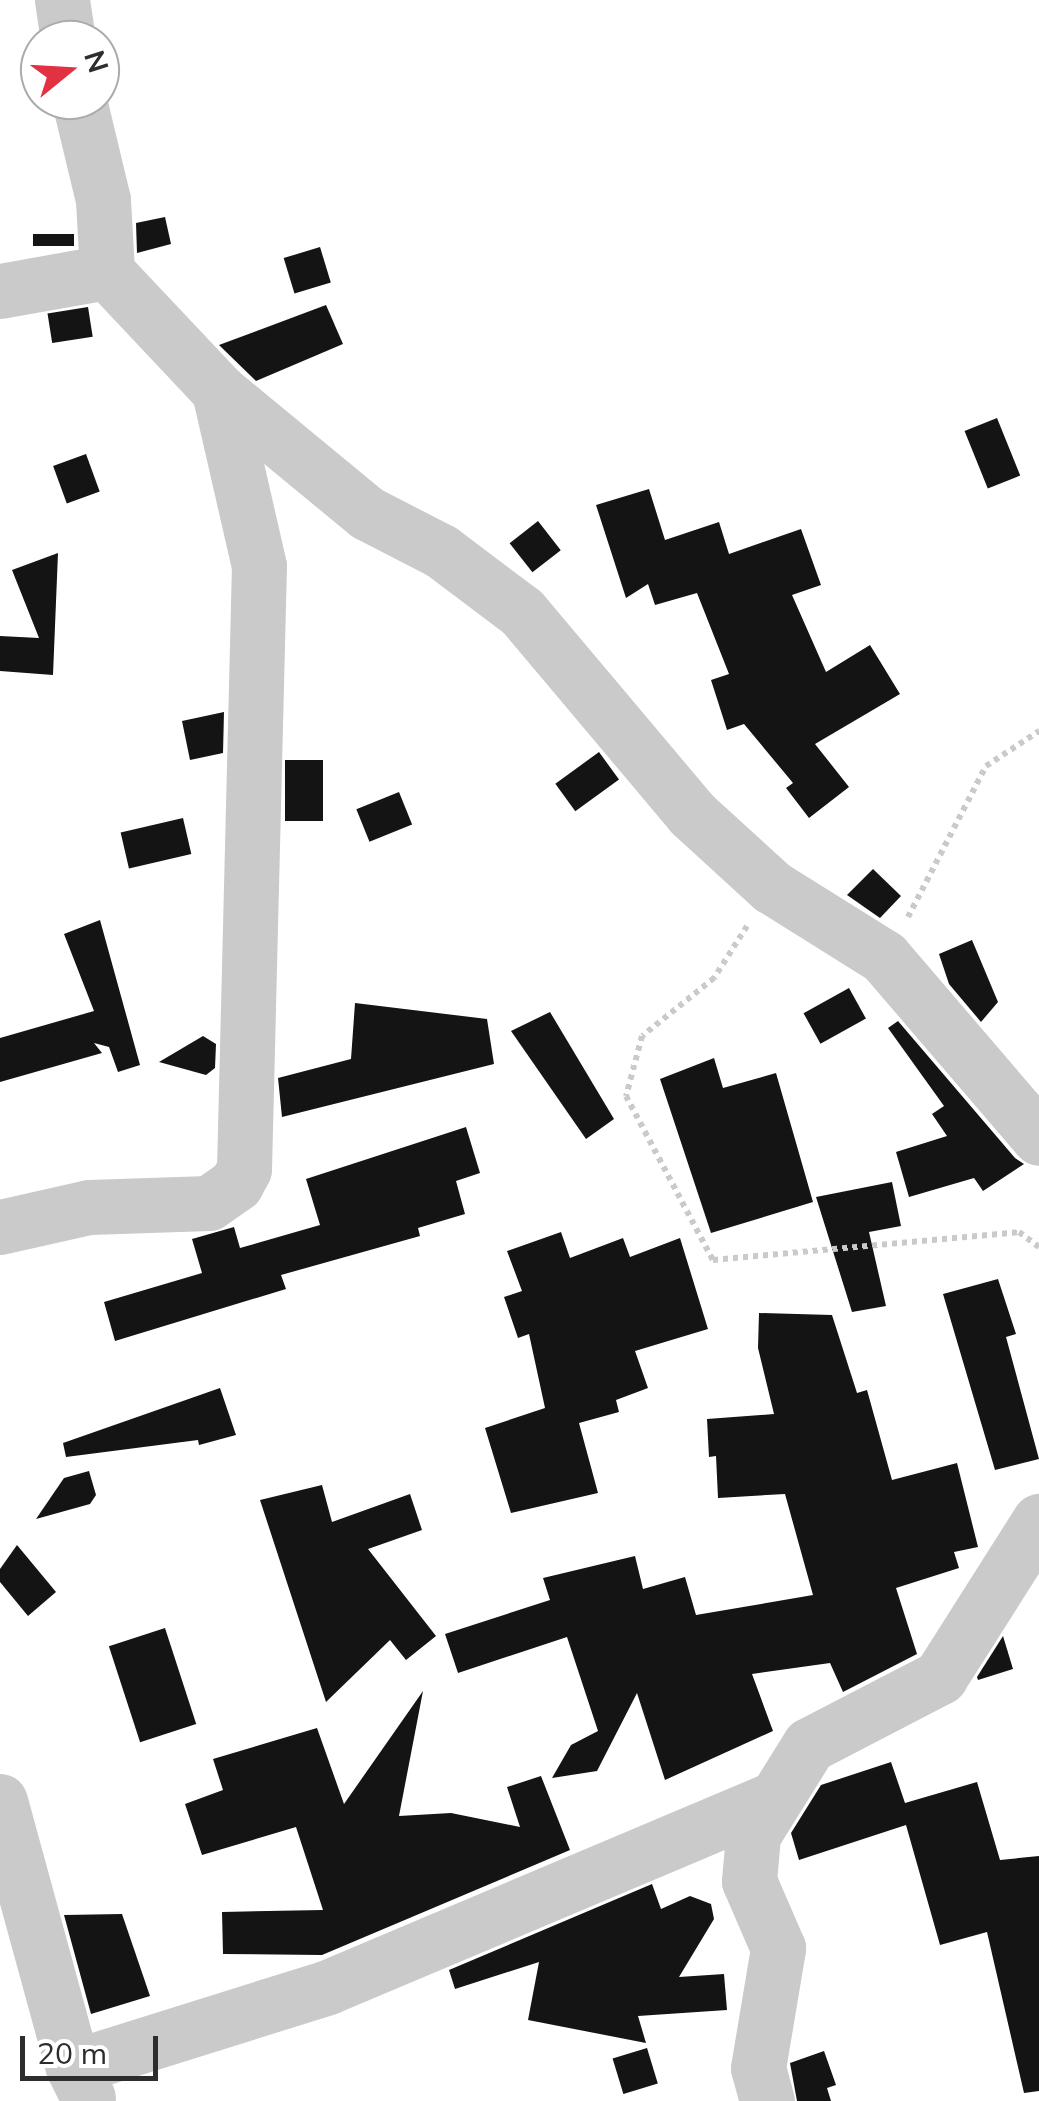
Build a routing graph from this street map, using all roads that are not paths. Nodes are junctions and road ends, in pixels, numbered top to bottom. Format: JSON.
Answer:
{"nodes":[{"id":1,"x":84,"y":120,"type":"edge"},
{"id":2,"x":107,"y":272,"type":"junction"},
{"id":3,"x":0,"y":291,"type":"edge"},
{"id":4,"x":219,"y":392,"type":"junction"},
{"id":5,"x":1039,"y":1138,"type":"edge"},
{"id":6,"x":0,"y":1228,"type":"edge"},
{"id":7,"x":1039,"y":1522,"type":"edge"},
{"id":8,"x":772,"y":1799,"type":"junction"},
{"id":9,"x":0,"y":1800,"type":"edge"},
{"id":10,"x":81,"y":2084,"type":"edge"},
{"id":11,"x":766,"y":2101,"type":"edge"}],
"edges":[{"from":1,"to":2,"type":"street"},
{"from":2,"to":3,"type":"street"},
{"from":2,"to":4,"type":"street"},
{"from":4,"to":5,"type":"street"},
{"from":4,"to":6,"type":"street"},
{"from":7,"to":8,"type":"street"},
{"from":8,"to":10,"type":"street"},
{"from":8,"to":11,"type":"street"},
{"from":9,"to":10,"type":"street"}]}
